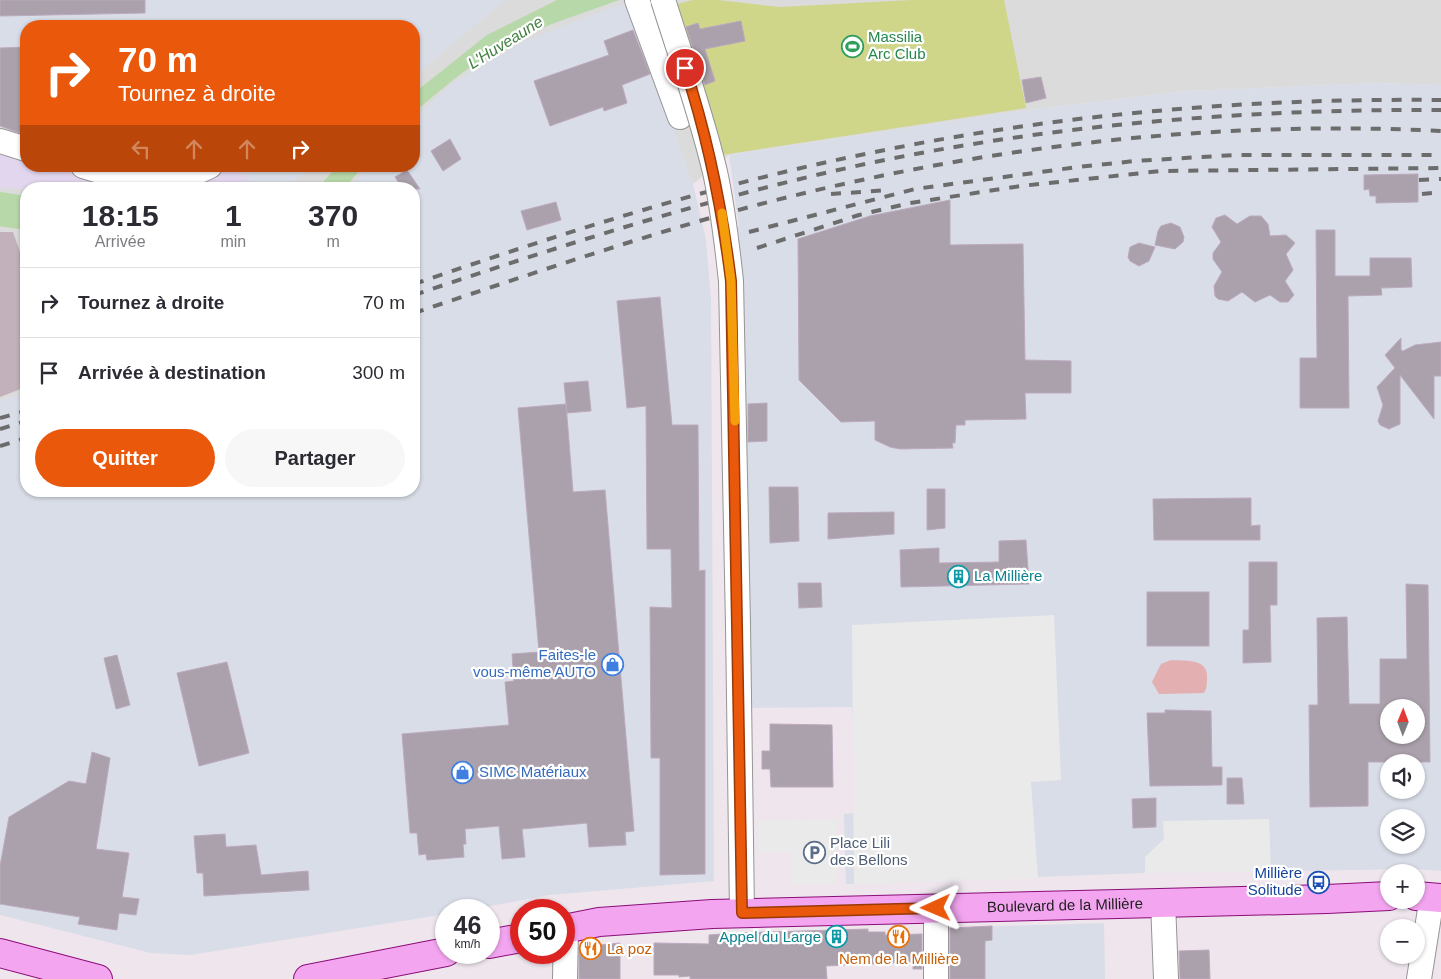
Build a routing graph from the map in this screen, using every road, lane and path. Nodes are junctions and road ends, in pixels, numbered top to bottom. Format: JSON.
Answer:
{"nodes":[{"id":1,"x":637,"y":0,"type":"edge"},
{"id":2,"x":663,"y":0,"type":"edge"},
{"id":3,"x":680,"y":117,"type":"dead end"},
{"id":4,"x":0,"y":141,"type":"edge"},
{"id":5,"x":20,"y":147,"type":"edge"},
{"id":6,"x":102,"y":172,"type":"edge"},
{"id":7,"x":193,"y":172,"type":"edge"},
{"id":8,"x":1380,"y":896,"type":"edge"},
{"id":9,"x":1430,"y":897,"type":"edge"},
{"id":10,"x":1164,"y":902,"type":"junction"},
{"id":11,"x":936,"y":908,"type":"junction"},
{"id":12,"x":742,"y":913,"type":"junction"},
{"id":13,"x":575,"y":927,"type":"edge"},
{"id":14,"x":0,"y":953,"type":"edge"},
{"id":15,"x":435,"y":954,"type":"edge"},
{"id":16,"x":565,"y":964,"type":"edge"},
{"id":17,"x":98,"y":979,"type":"edge"},
{"id":18,"x":308,"y":979,"type":"edge"},
{"id":19,"x":565,"y":979,"type":"edge"},
{"id":20,"x":936,"y":979,"type":"edge"},
{"id":21,"x":1166,"y":979,"type":"edge"},
{"id":22,"x":1419,"y":979,"type":"edge"}],
"edges":[{"from":1,"to":3,"type":"street"},
{"from":2,"to":12,"type":"street","bridge":true},
{"from":4,"to":5,"type":"street"},
{"from":6,"to":7,"type":"street"},
{"from":8,"to":10,"type":"main road","name":"Boulevard de la Millière"},
{"from":9,"to":22,"type":"street"},
{"from":10,"to":11,"type":"main road","name":"Boulevard de la Millière"},
{"from":10,"to":21,"type":"street"},
{"from":11,"to":12,"type":"main road","name":"Boulevard de la Millière"},
{"from":11,"to":20,"type":"street"},
{"from":12,"to":13,"type":"main road","name":"Boulevard de la Millière"},
{"from":14,"to":17,"type":"main road"},
{"from":15,"to":18,"type":"main road"},
{"from":16,"to":19,"type":"street"}]}
